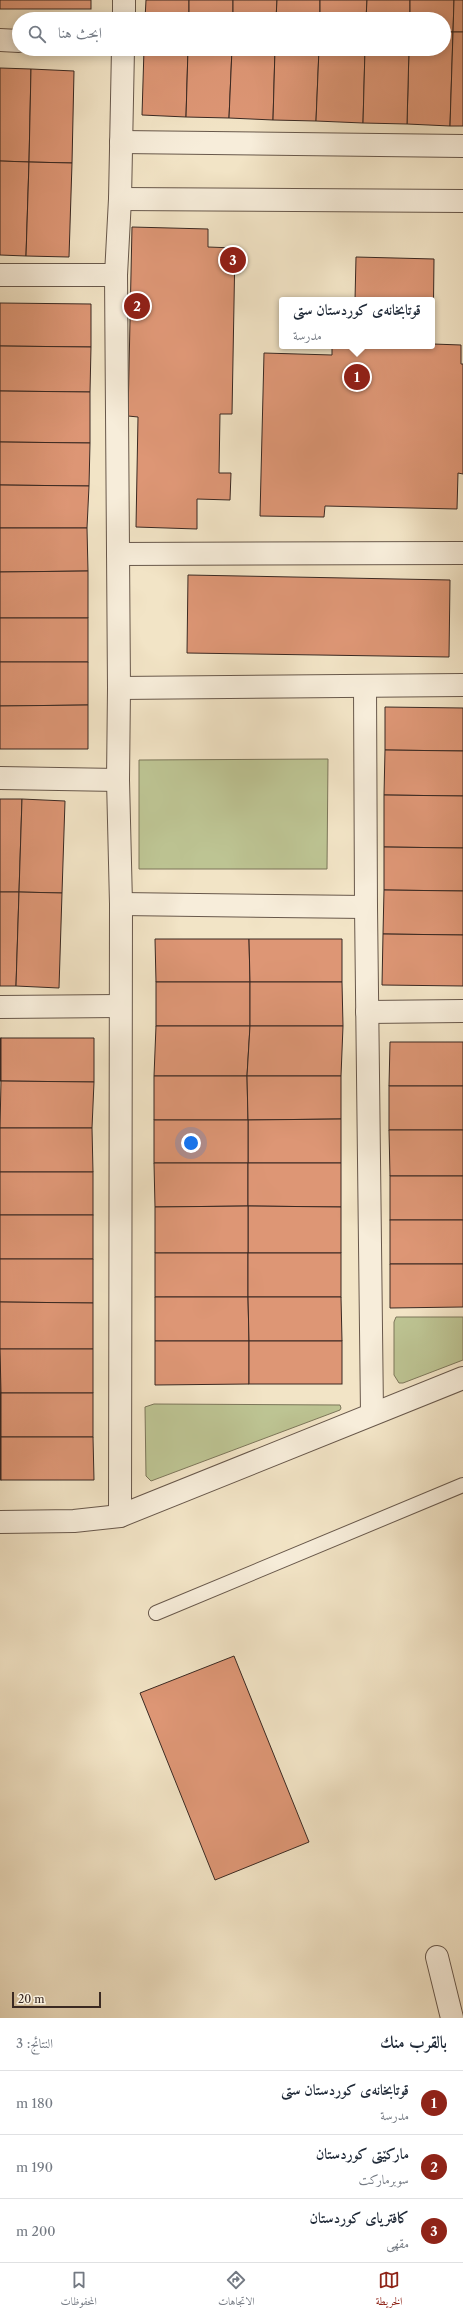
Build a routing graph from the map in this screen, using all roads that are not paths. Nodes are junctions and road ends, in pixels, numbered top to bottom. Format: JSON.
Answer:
{"nodes":[{"id":1,"x":124,"y":0,"type":"edge"},
{"id":2,"x":124,"y":12,"type":"edge"},
{"id":3,"x":0,"y":40,"type":"edge"},
{"id":4,"x":12,"y":40,"type":"edge"},
{"id":5,"x":123,"y":56,"type":"edge"},
{"id":6,"x":121,"y":142,"type":"junction"},
{"id":7,"x":463,"y":146,"type":"edge"},
{"id":8,"x":120,"y":199,"type":"junction"},
{"id":9,"x":463,"y":201,"type":"edge"},
{"id":10,"x":0,"y":275,"type":"edge"},
{"id":11,"x":116,"y":275,"type":"junction"},
{"id":12,"x":463,"y":553,"type":"edge"},
{"id":13,"x":118,"y":554,"type":"junction"},
{"id":14,"x":365,"y":686,"type":"junction"},
{"id":15,"x":463,"y":686,"type":"edge"},
{"id":16,"x":119,"y":688,"type":"junction"},
{"id":17,"x":0,"y":778,"type":"edge"},
{"id":18,"x":118,"y":780,"type":"junction"},
{"id":19,"x":121,"y":904,"type":"junction"},
{"id":20,"x":366,"y":906,"type":"junction"},
{"id":21,"x":119,"y":1006,"type":"junction"},
{"id":22,"x":0,"y":1007,"type":"edge"},
{"id":23,"x":463,"y":1011,"type":"edge"},
{"id":24,"x":367,"y":1012,"type":"junction"},
{"id":25,"x":463,"y":1378,"type":"edge"},
{"id":26,"x":372,"y":1413,"type":"junction"},
{"id":27,"x":463,"y":1485,"type":"edge"},
{"id":28,"x":120,"y":1516,"type":"junction"},
{"id":29,"x":0,"y":1522,"type":"edge"},
{"id":30,"x":156,"y":1613,"type":"dead end"},
{"id":31,"x":437,"y":1957,"type":"dead end"},
{"id":32,"x":452,"y":2018,"type":"edge"}],
"edges":[{"from":1,"to":2,"type":"street"},
{"from":3,"to":4,"type":"street"},
{"from":5,"to":6,"type":"street"},
{"from":6,"to":7,"type":"street"},
{"from":6,"to":8,"type":"street"},
{"from":8,"to":9,"type":"street"},
{"from":8,"to":11,"type":"street"},
{"from":10,"to":11,"type":"street"},
{"from":11,"to":13,"type":"street"},
{"from":12,"to":13,"type":"street"},
{"from":13,"to":16,"type":"street"},
{"from":14,"to":15,"type":"street"},
{"from":14,"to":16,"type":"street"},
{"from":14,"to":20,"type":"street"},
{"from":16,"to":18,"type":"street"},
{"from":17,"to":18,"type":"street"},
{"from":18,"to":19,"type":"street"},
{"from":19,"to":20,"type":"street"},
{"from":19,"to":21,"type":"street"},
{"from":20,"to":24,"type":"street"},
{"from":21,"to":22,"type":"street"},
{"from":21,"to":28,"type":"street"},
{"from":23,"to":24,"type":"street"},
{"from":24,"to":26,"type":"street"},
{"from":25,"to":26,"type":"street"},
{"from":26,"to":28,"type":"street"},
{"from":27,"to":30,"type":"lane"},
{"from":28,"to":29,"type":"street"},
{"from":31,"to":32,"type":"street"}]}
